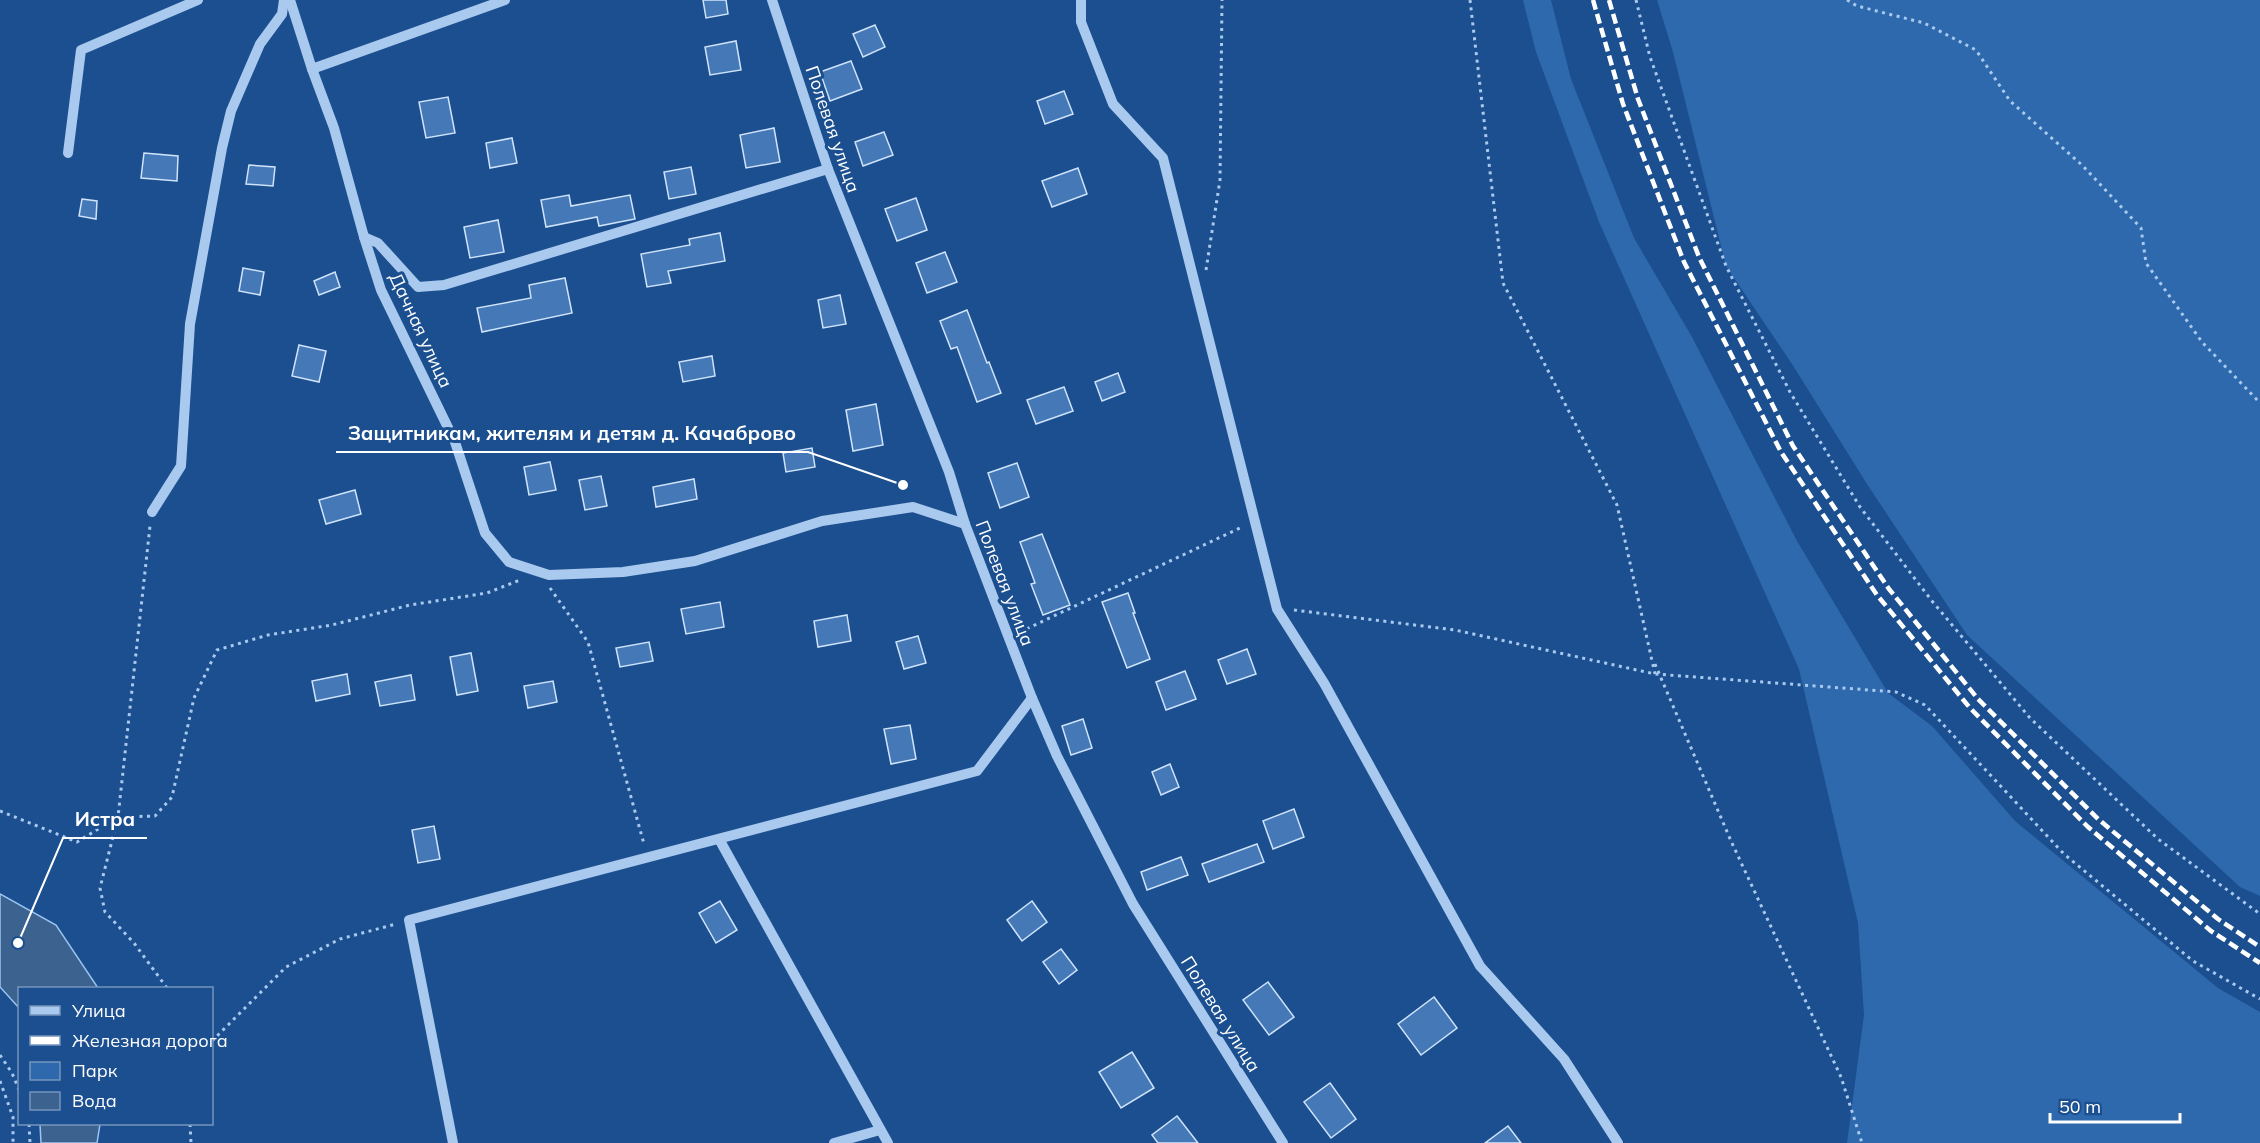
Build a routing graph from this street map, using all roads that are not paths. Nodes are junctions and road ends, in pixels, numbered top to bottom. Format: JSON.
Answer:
{"nodes":[{"id":1,"x":198,"y":0,"type":"edge"},
{"id":2,"x":284,"y":0,"type":"edge"},
{"id":3,"x":290,"y":0,"type":"edge"},
{"id":4,"x":505,"y":0,"type":"edge"},
{"id":5,"x":772,"y":0,"type":"edge"},
{"id":6,"x":1081,"y":0,"type":"edge"},
{"id":7,"x":312,"y":69,"type":"junction"},
{"id":8,"x":68,"y":153,"type":"dead end"},
{"id":9,"x":828,"y":169,"type":"junction"},
{"id":10,"x":364,"y":237,"type":"junction"},
{"id":11,"x":152,"y":512,"type":"road end"},
{"id":12,"x":964,"y":524,"type":"junction"},
{"id":13,"x":1032,"y":698,"type":"junction"},
{"id":14,"x":718,"y":839,"type":"junction"},
{"id":15,"x":880,"y":1130,"type":"junction"},
{"id":16,"x":453,"y":1143,"type":"edge"},
{"id":17,"x":834,"y":1143,"type":"edge"},
{"id":18,"x":888,"y":1143,"type":"edge"},
{"id":19,"x":1283,"y":1143,"type":"edge"},
{"id":20,"x":1618,"y":1143,"type":"edge"}],
"edges":[{"from":1,"to":8,"type":"street"},
{"from":2,"to":11,"type":"street"},
{"from":3,"to":7,"type":"street","name":"Дачная улица"},
{"from":4,"to":7,"type":"street"},
{"from":5,"to":9,"type":"street","name":"Полевая улица"},
{"from":6,"to":20,"type":"street"},
{"from":7,"to":10,"type":"street","name":"Дачная улица"},
{"from":9,"to":10,"type":"street"},
{"from":9,"to":12,"type":"street","name":"Полевая улица"},
{"from":10,"to":12,"type":"street","name":"Дачная улица"},
{"from":12,"to":13,"type":"street","name":"Полевая улица"},
{"from":13,"to":14,"type":"street"},
{"from":13,"to":19,"type":"street","name":"Полевая улица"},
{"from":14,"to":15,"type":"street"},
{"from":14,"to":16,"type":"street"},
{"from":15,"to":17,"type":"street"},
{"from":15,"to":18,"type":"street"}]}
